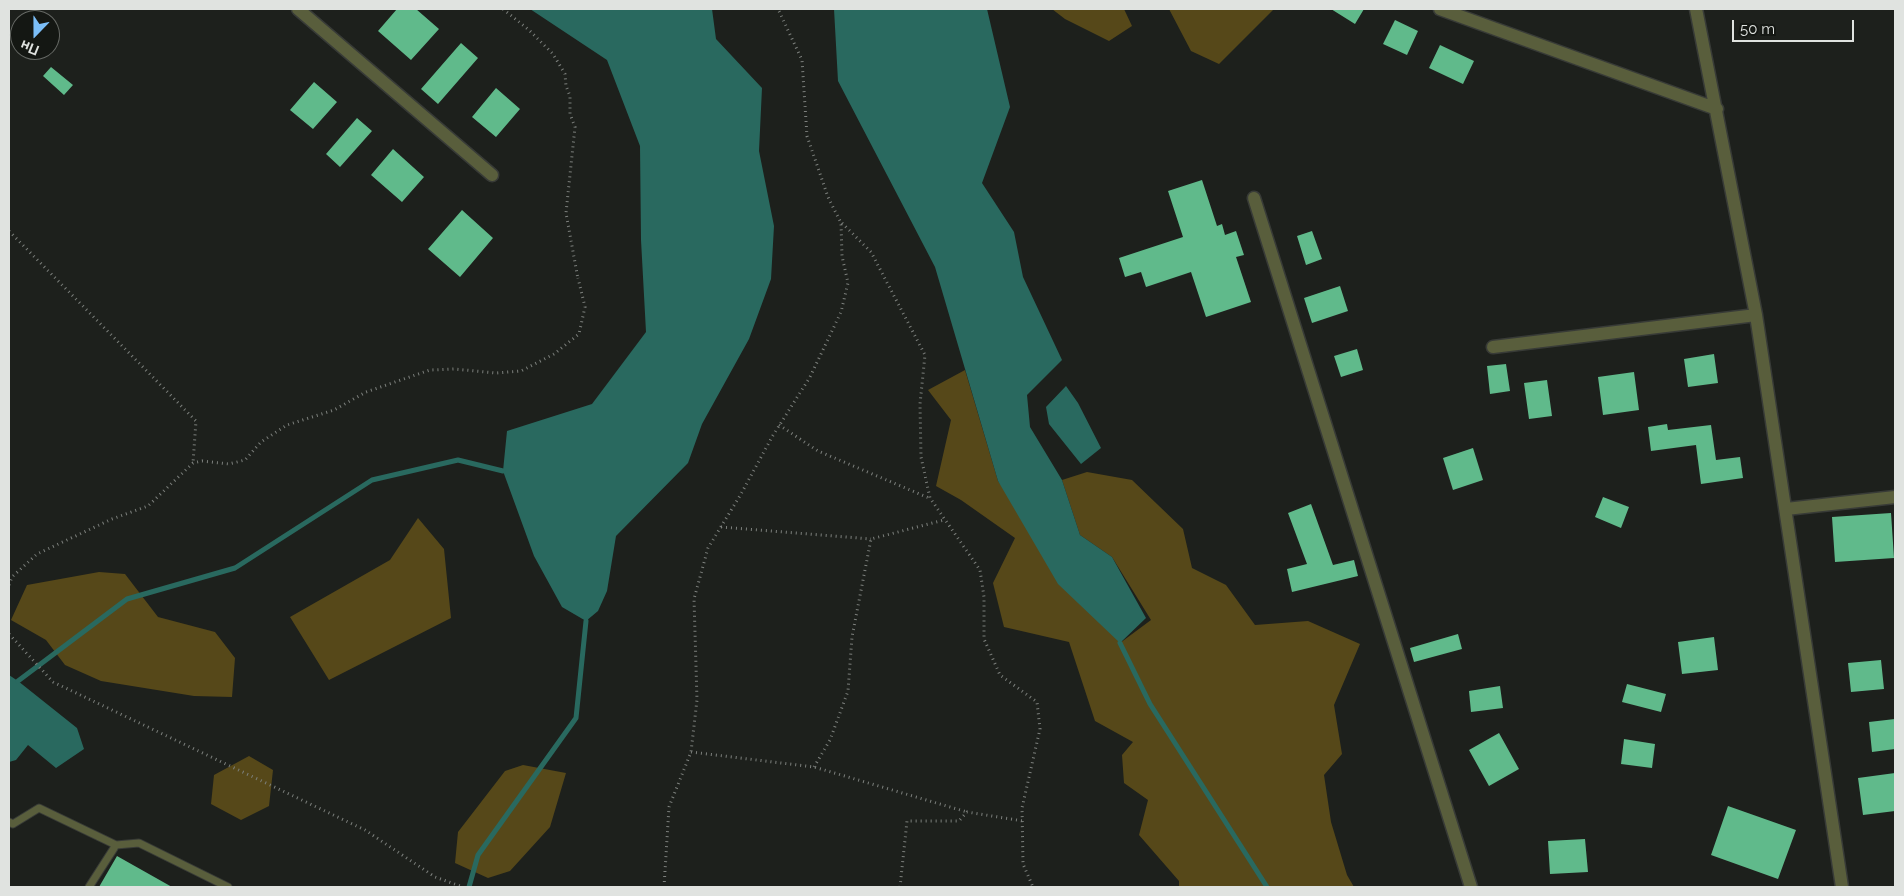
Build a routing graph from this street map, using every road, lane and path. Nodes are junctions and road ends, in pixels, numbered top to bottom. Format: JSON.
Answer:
{"nodes":[{"id":1,"x":298,"y":9,"type":"edge"},
{"id":2,"x":503,"y":9,"type":"edge"},
{"id":3,"x":778,"y":9,"type":"edge"},
{"id":4,"x":1440,"y":9,"type":"edge"},
{"id":5,"x":1696,"y":9,"type":"edge"},
{"id":6,"x":1717,"y":109,"type":"junction"},
{"id":7,"x":492,"y":175,"type":"dead end"},
{"id":8,"x":1254,"y":198,"type":"dead end"},
{"id":9,"x":841,"y":222,"type":"junction"},
{"id":10,"x":9,"y":231,"type":"edge"},
{"id":11,"x":1756,"y":315,"type":"junction"},
{"id":12,"x":1493,"y":347,"type":"dead end"},
{"id":13,"x":779,"y":425,"type":"junction"},
{"id":14,"x":193,"y":464,"type":"junction"},
{"id":15,"x":1895,"y":497,"type":"edge"},
{"id":16,"x":930,"y":498,"type":"junction"},
{"id":17,"x":1786,"y":509,"type":"junction"},
{"id":18,"x":945,"y":520,"type":"junction"},
{"id":19,"x":721,"y":527,"type":"junction"},
{"id":20,"x":871,"y":539,"type":"junction"},
{"id":21,"x":9,"y":584,"type":"edge"},
{"id":22,"x":9,"y":634,"type":"edge"},
{"id":23,"x":691,"y":752,"type":"junction"},
{"id":24,"x":814,"y":767,"type":"junction"},
{"id":25,"x":967,"y":812,"type":"junction"},
{"id":26,"x":1023,"y":821,"type":"junction"},
{"id":27,"x":9,"y":822,"type":"edge"},
{"id":28,"x":116,"y":845,"type":"junction"},
{"id":29,"x":89,"y":887,"type":"edge"},
{"id":30,"x":228,"y":887,"type":"edge"},
{"id":31,"x":463,"y":887,"type":"edge"},
{"id":32,"x":664,"y":887,"type":"edge"},
{"id":33,"x":900,"y":887,"type":"edge"},
{"id":34,"x":1033,"y":887,"type":"edge"},
{"id":35,"x":1471,"y":887,"type":"edge"},
{"id":36,"x":1842,"y":887,"type":"edge"}],
"edges":[{"from":1,"to":7,"type":"street"},
{"from":2,"to":14,"type":"path"},
{"from":3,"to":9,"type":"path"},
{"from":4,"to":6,"type":"street"},
{"from":5,"to":6,"type":"street"},
{"from":6,"to":11,"type":"street"},
{"from":8,"to":35,"type":"street"},
{"from":9,"to":13,"type":"path"},
{"from":9,"to":16,"type":"path"},
{"from":10,"to":14,"type":"path"},
{"from":11,"to":12,"type":"street"},
{"from":11,"to":17,"type":"street"},
{"from":13,"to":16,"type":"path"},
{"from":13,"to":19,"type":"path"},
{"from":14,"to":21,"type":"path"},
{"from":15,"to":17,"type":"street"},
{"from":16,"to":18,"type":"path"},
{"from":17,"to":36,"type":"street"},
{"from":18,"to":20,"type":"path"},
{"from":18,"to":26,"type":"path"},
{"from":19,"to":20,"type":"path"},
{"from":19,"to":23,"type":"path"},
{"from":20,"to":24,"type":"path"},
{"from":22,"to":31,"type":"path"},
{"from":23,"to":24,"type":"path"},
{"from":23,"to":32,"type":"path"},
{"from":24,"to":25,"type":"path"},
{"from":25,"to":26,"type":"path"},
{"from":25,"to":33,"type":"path"},
{"from":26,"to":34,"type":"path"},
{"from":27,"to":28,"type":"lane"},
{"from":28,"to":29,"type":"lane"},
{"from":28,"to":30,"type":"lane"}]}
